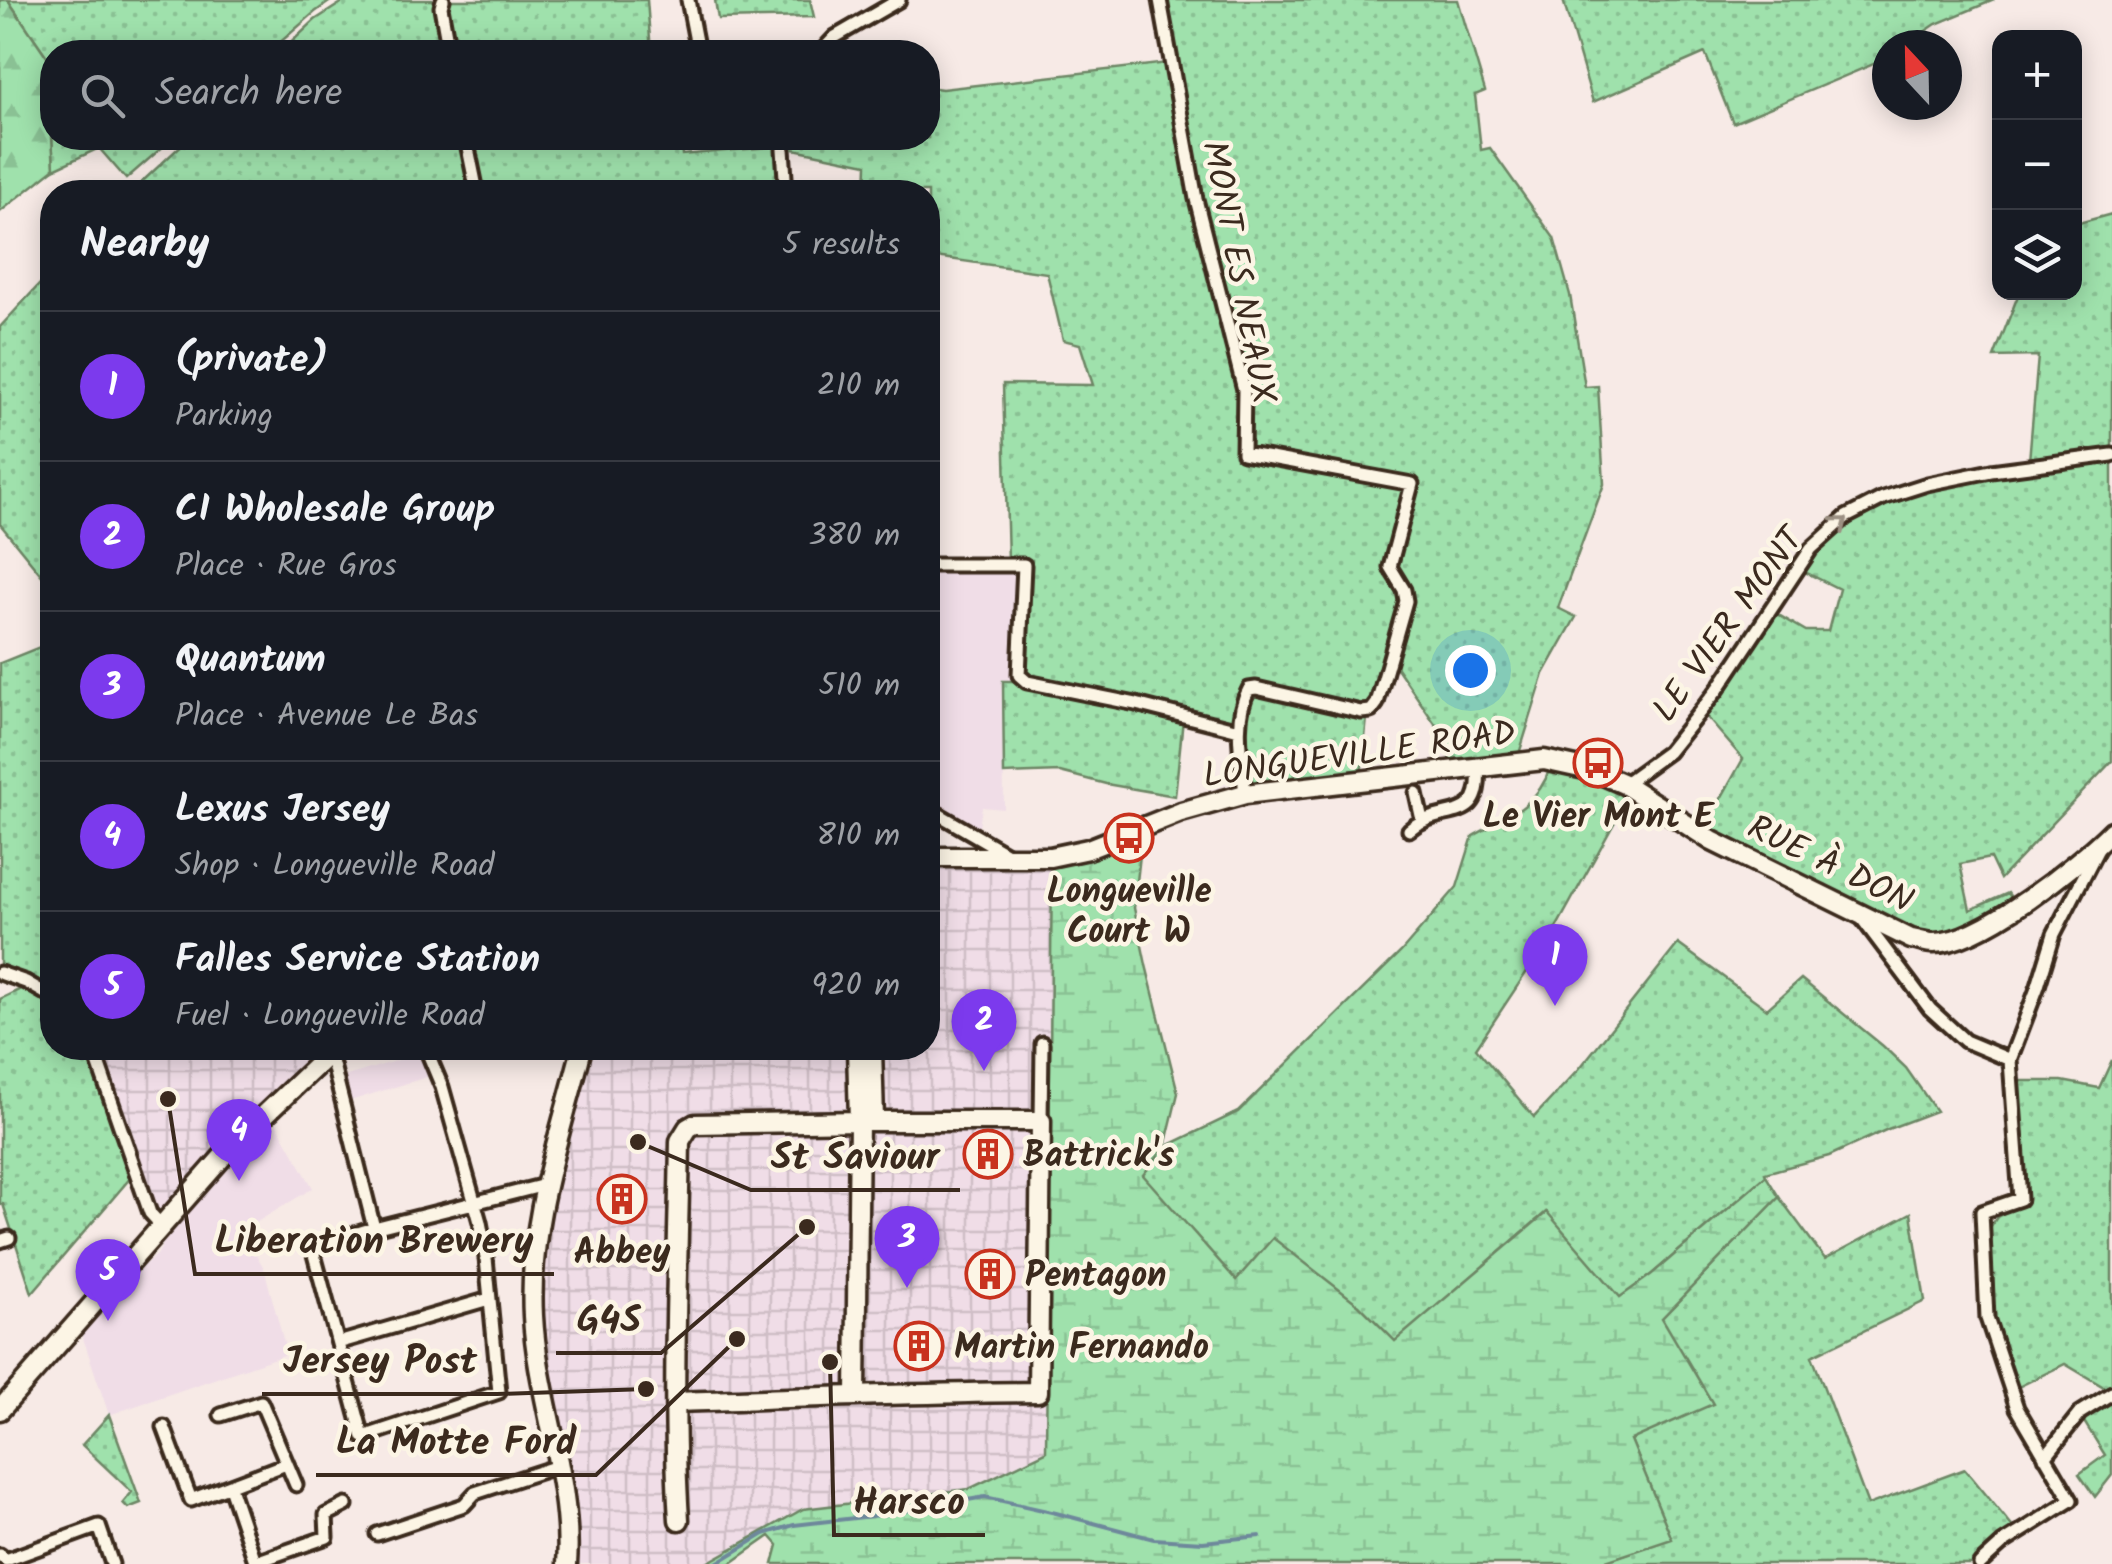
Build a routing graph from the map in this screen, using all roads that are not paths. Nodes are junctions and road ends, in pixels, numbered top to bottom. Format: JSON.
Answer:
{"nodes":[{"id":1,"x":442,"y":0,"type":"edge"},
{"id":2,"x":688,"y":0,"type":"edge"},
{"id":3,"x":898,"y":0,"type":"edge"},
{"id":4,"x":1160,"y":0,"type":"edge"},
{"id":5,"x":448,"y":40,"type":"edge"},
{"id":6,"x":696,"y":40,"type":"edge"},
{"id":7,"x":832,"y":40,"type":"edge"},
{"id":8,"x":469,"y":150,"type":"edge"},
{"id":9,"x":783,"y":150,"type":"edge"},
{"id":10,"x":475,"y":180,"type":"edge"},
{"id":11,"x":785,"y":180,"type":"edge"},
{"id":12,"x":2112,"y":456,"type":"edge"},
{"id":13,"x":940,"y":566,"type":"edge"},
{"id":14,"x":1239,"y":730,"type":"junction"},
{"id":15,"x":1478,"y":768,"type":"junction"},
{"id":16,"x":1624,"y":784,"type":"junction"},
{"id":17,"x":1416,"y":793,"type":"dead end"},
{"id":18,"x":1245,"y":794,"type":"junction"},
{"id":19,"x":940,"y":815,"type":"edge"},
{"id":20,"x":1422,"y":820,"type":"junction"},
{"id":21,"x":1409,"y":830,"type":"dead end"},
{"id":22,"x":2107,"y":836,"type":"edge"},
{"id":23,"x":940,"y":857,"type":"edge"},
{"id":24,"x":1012,"y":857,"type":"junction"},
{"id":25,"x":1859,"y":914,"type":"junction"},
{"id":26,"x":0,"y":973,"type":"edge"},
{"id":27,"x":40,"y":990,"type":"edge"},
{"id":28,"x":1042,"y":1042,"type":"dead end"},
{"id":29,"x":97,"y":1060,"type":"edge"},
{"id":30,"x":322,"y":1060,"type":"edge"},
{"id":31,"x":335,"y":1060,"type":"edge"},
{"id":32,"x":431,"y":1060,"type":"edge"},
{"id":33,"x":579,"y":1060,"type":"edge"},
{"id":34,"x":859,"y":1060,"type":"edge"},
{"id":35,"x":871,"y":1060,"type":"edge"},
{"id":36,"x":2010,"y":1060,"type":"junction"},
{"id":37,"x":867,"y":1120,"type":"junction"},
{"id":38,"x":1041,"y":1120,"type":"junction"},
{"id":39,"x":545,"y":1185,"type":"junction"},
{"id":40,"x":474,"y":1202,"type":"junction"},
{"id":41,"x":162,"y":1226,"type":"junction"},
{"id":42,"x":374,"y":1228,"type":"junction"},
{"id":43,"x":490,"y":1299,"type":"junction"},
{"id":44,"x":338,"y":1344,"type":"junction"},
{"id":45,"x":2112,"y":1393,"type":"edge"},
{"id":46,"x":856,"y":1395,"type":"junction"},
{"id":47,"x":676,"y":1402,"type":"junction"},
{"id":48,"x":0,"y":1410,"type":"edge"},
{"id":49,"x":221,"y":1415,"type":"dead end"},
{"id":50,"x":164,"y":1427,"type":"dead end"},
{"id":51,"x":2046,"y":1457,"type":"junction"},
{"id":52,"x":286,"y":1464,"type":"junction"},
{"id":53,"x":558,"y":1466,"type":"junction"},
{"id":54,"x":296,"y":1485,"type":"dead end"},
{"id":55,"x":230,"y":1486,"type":"junction"},
{"id":56,"x":346,"y":1505,"type":"dead end"},
{"id":57,"x":679,"y":1520,"type":"dead end"},
{"id":58,"x":377,"y":1534,"type":"dead end"},
{"id":59,"x":0,"y":1555,"type":"edge"},
{"id":60,"x":256,"y":1563,"type":"edge"},
{"id":61,"x":112,"y":1564,"type":"edge"},
{"id":62,"x":567,"y":1564,"type":"edge"},
{"id":63,"x":1980,"y":1564,"type":"edge"}],
"edges":[{"from":1,"to":5,"type":"street"},
{"from":2,"to":6,"type":"street"},
{"from":3,"to":7,"type":"street"},
{"from":4,"to":14,"type":"street","name":"MONT ES NEAUX"},
{"from":8,"to":10,"type":"street"},
{"from":9,"to":11,"type":"street"},
{"from":16,"to":12,"type":"street","name":"LE VIER MONT","one_way":true},
{"from":13,"to":14,"type":"street"},
{"from":14,"to":18,"type":"street","name":"MONT ES NEAUX"},
{"from":15,"to":16,"type":"main road","name":"LONGUEVILLE ROAD"},
{"from":15,"to":18,"type":"main road","name":"LONGUEVILLE ROAD"},
{"from":15,"to":20,"type":"street"},
{"from":16,"to":25,"type":"main road","name":"RUE À DON"},
{"from":17,"to":20,"type":"street"},
{"from":18,"to":24,"type":"main road","name":"LONGUEVILLE ROAD"},
{"from":19,"to":24,"type":"street"},
{"from":20,"to":21,"type":"street"},
{"from":22,"to":25,"type":"main road","name":"RUE À DON"},
{"from":22,"to":36,"type":"street"},
{"from":23,"to":24,"type":"main road","name":"LONGUEVILLE ROAD"},
{"from":25,"to":36,"type":"street"},
{"from":26,"to":27,"type":"street"},
{"from":28,"to":38,"type":"street"},
{"from":29,"to":41,"type":"street"},
{"from":30,"to":41,"type":"main road"},
{"from":31,"to":42,"type":"street"},
{"from":32,"to":40,"type":"street"},
{"from":33,"to":39,"type":"main road"},
{"from":34,"to":37,"type":"main road"},
{"from":35,"to":37,"type":"main road"},
{"from":36,"to":51,"type":"street"},
{"from":37,"to":38,"type":"main road"},
{"from":37,"to":46,"type":"main road"},
{"from":37,"to":47,"type":"main road"},
{"from":38,"to":46,"type":"main road"},
{"from":39,"to":40,"type":"street"},
{"from":39,"to":53,"type":"main road"},
{"from":40,"to":42,"type":"street"},
{"from":40,"to":43,"type":"street"},
{"from":41,"to":48,"type":"main road"},
{"from":42,"to":44,"type":"street"},
{"from":43,"to":44,"type":"street"},
{"from":43,"to":44,"type":"street"},
{"from":45,"to":51,"type":"street"},
{"from":46,"to":47,"type":"main road"},
{"from":47,"to":57,"type":"main road"},
{"from":49,"to":52,"type":"street"},
{"from":50,"to":55,"type":"street"},
{"from":51,"to":63,"type":"street"},
{"from":52,"to":54,"type":"street"},
{"from":52,"to":55,"type":"street"},
{"from":53,"to":58,"type":"street"},
{"from":53,"to":62,"type":"main road"},
{"from":55,"to":60,"type":"street"},
{"from":56,"to":60,"type":"street"},
{"from":59,"to":61,"type":"street"}]}
